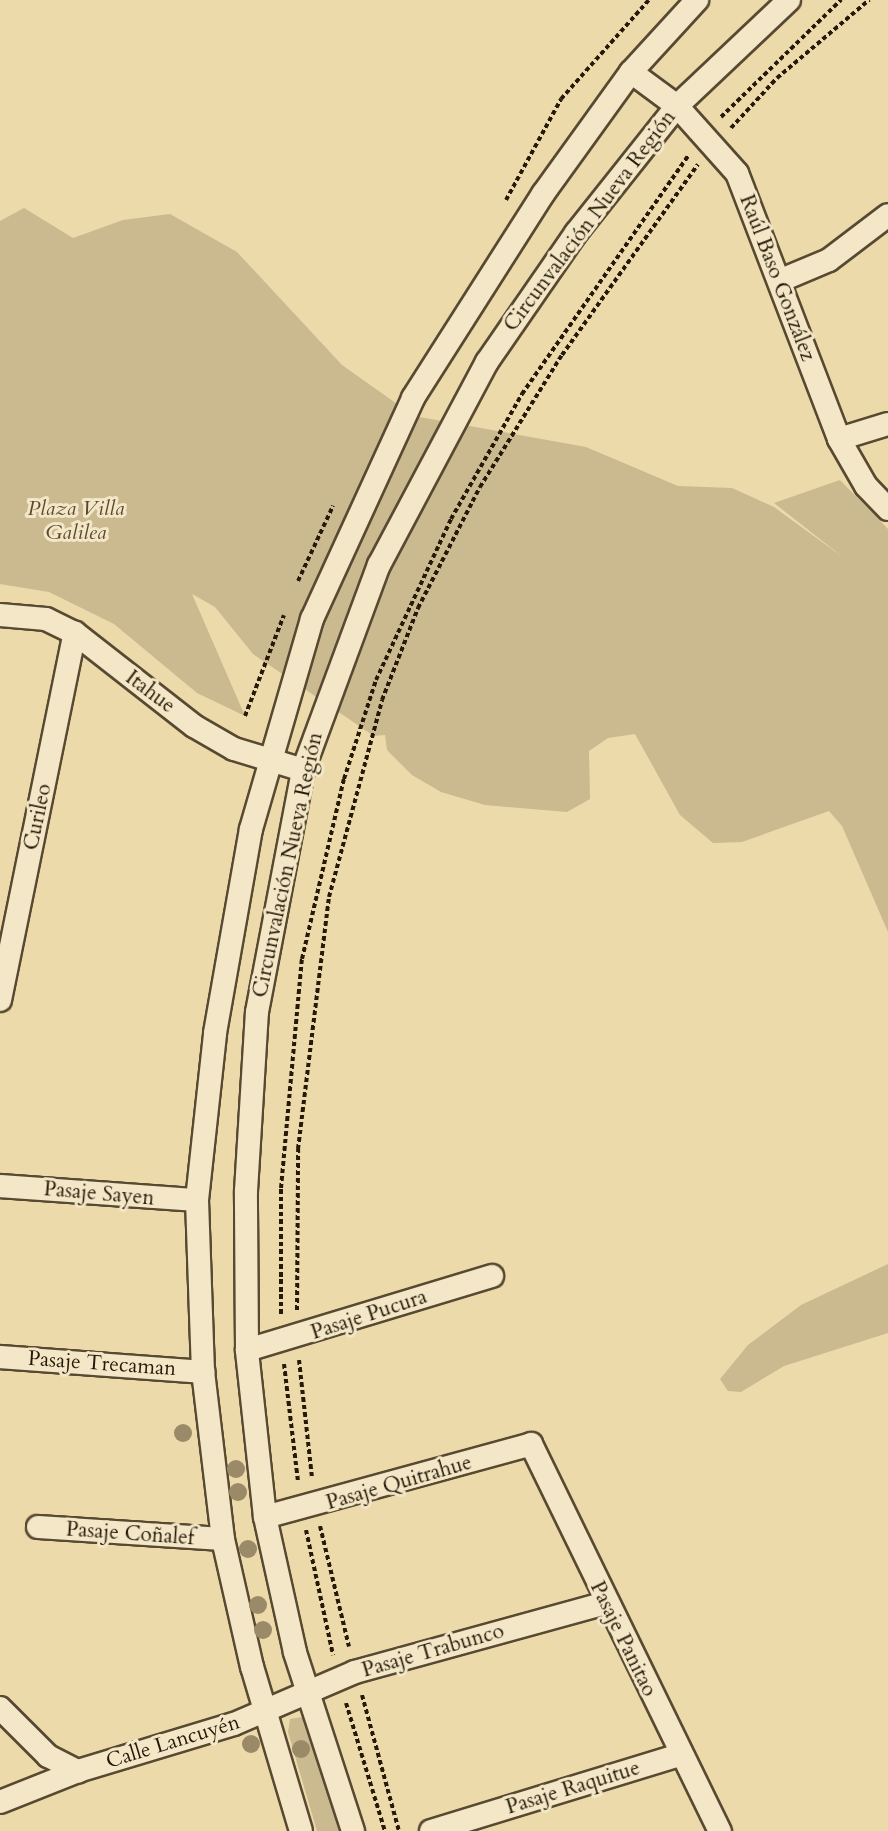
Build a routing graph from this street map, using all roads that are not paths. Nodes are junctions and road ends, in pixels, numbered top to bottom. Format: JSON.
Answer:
{"nodes":[{"id":1,"x":698,"y":0,"type":"edge"},
{"id":2,"x":789,"y":0,"type":"edge"},
{"id":3,"x":631,"y":72,"type":"junction"},
{"id":4,"x":676,"y":106,"type":"junction"},
{"id":5,"x":888,"y":215,"type":"edge"},
{"id":6,"x":779,"y":281,"type":"junction"},
{"id":7,"x":888,"y":424,"type":"edge"},
{"id":8,"x":838,"y":439,"type":"junction"},
{"id":9,"x":888,"y":509,"type":"edge"},
{"id":10,"x":0,"y":615,"type":"edge"},
{"id":11,"x":75,"y":633,"type":"junction"},
{"id":12,"x":268,"y":761,"type":"junction"},
{"id":13,"x":303,"y":770,"type":"junction"},
{"id":14,"x":0,"y":1000,"type":"edge"},
{"id":15,"x":0,"y":1186,"type":"edge"},
{"id":16,"x":197,"y":1200,"type":"junction"},
{"id":17,"x":492,"y":1276,"type":"dead end"},
{"id":18,"x":247,"y":1350,"type":"junction"},
{"id":19,"x":0,"y":1357,"type":"edge"},
{"id":20,"x":203,"y":1372,"type":"junction"},
{"id":21,"x":531,"y":1444,"type":"joint"},
{"id":22,"x":265,"y":1517,"type":"junction"},
{"id":23,"x":38,"y":1527,"type":"dead end"},
{"id":24,"x":223,"y":1539,"type":"junction"},
{"id":25,"x":605,"y":1603,"type":"junction"},
{"id":26,"x":311,"y":1696,"type":"junction"},
{"id":27,"x":0,"y":1708,"type":"edge"},
{"id":28,"x":266,"y":1712,"type":"junction"},
{"id":29,"x":680,"y":1755,"type":"junction"},
{"id":30,"x":78,"y":1771,"type":"junction"},
{"id":31,"x":0,"y":1802,"type":"edge"},
{"id":32,"x":301,"y":1831,"type":"edge"},
{"id":33,"x":353,"y":1831,"type":"edge"},
{"id":34,"x":431,"y":1831,"type":"edge"},
{"id":35,"x":720,"y":1831,"type":"edge"}],
"edges":[{"from":1,"to":3,"type":"street","name":"Circunvalación Nueva Región"},
{"from":2,"to":4,"type":"street","name":"Circunvalación Nueva Región"},
{"from":3,"to":4,"type":"street","name":"Raúl Baso González"},
{"from":3,"to":12,"type":"street","name":"Circunvalación Nueva Región"},
{"from":4,"to":6,"type":"street","name":"Raúl Baso González"},
{"from":4,"to":13,"type":"street","name":"Circunvalación Nueva Región"},
{"from":5,"to":6,"type":"street"},
{"from":6,"to":8,"type":"street","name":"Raúl Baso González"},
{"from":7,"to":8,"type":"street"},
{"from":8,"to":9,"type":"street","name":"Raúl Baso González"},
{"from":10,"to":11,"type":"street","name":"Itahue"},
{"from":11,"to":12,"type":"street","name":"Itahue"},
{"from":11,"to":14,"type":"street","name":"Curileo"},
{"from":12,"to":13,"type":"street","name":"Itahue"},
{"from":12,"to":16,"type":"street","name":"Circunvalación Nueva Región"},
{"from":13,"to":18,"type":"street","name":"Circunvalación Nueva Región"},
{"from":15,"to":16,"type":"street","name":"Pasaje Sayen"},
{"from":16,"to":20,"type":"street","name":"Circunvalación Nueva Región"},
{"from":17,"to":18,"type":"street","name":"Pasaje Pucura"},
{"from":18,"to":22,"type":"street","name":"Circunvalación Nueva Región"},
{"from":19,"to":20,"type":"street","name":"Pasaje Trecaman"},
{"from":20,"to":24,"type":"street","name":"Circunvalación Nueva Región"},
{"from":21,"to":22,"type":"street","name":"Pasaje Quitrahue"},
{"from":21,"to":25,"type":"street","name":"Pasaje Panitao"},
{"from":22,"to":26,"type":"street","name":"Circunvalación Nueva Región"},
{"from":23,"to":24,"type":"street","name":"Pasaje Coñalef"},
{"from":24,"to":28,"type":"street","name":"Circunvalación Nueva Región"},
{"from":25,"to":26,"type":"street","name":"Pasaje Trabunco"},
{"from":25,"to":29,"type":"street","name":"Pasaje Panitao"},
{"from":26,"to":28,"type":"street","name":"Pasaje Trabunco"},
{"from":26,"to":33,"type":"street","name":"Circunvalación Nueva Región"},
{"from":27,"to":30,"type":"street","name":"Calle Lancuyén"},
{"from":28,"to":30,"type":"street","name":"Calle Lancuyén"},
{"from":28,"to":32,"type":"street","name":"Circunvalación Nueva Región"},
{"from":29,"to":34,"type":"street","name":"Pasaje Raquitue"},
{"from":29,"to":35,"type":"street","name":"Pasaje Panitao"},
{"from":30,"to":31,"type":"street","name":"Calle Lancuyén"}]}
